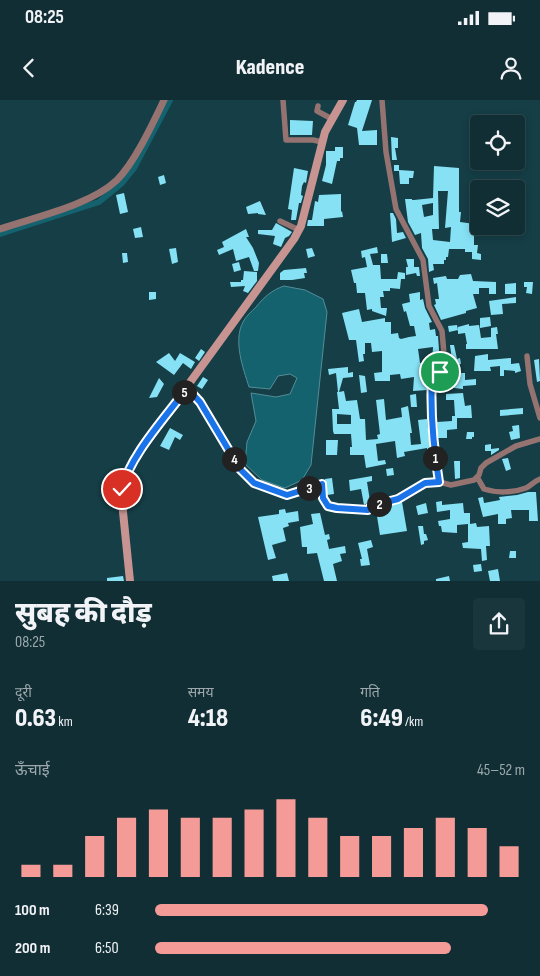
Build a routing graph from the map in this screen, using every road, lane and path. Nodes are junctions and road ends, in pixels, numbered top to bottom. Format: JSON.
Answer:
{"nodes":[{"id":1,"x":164,"y":100,"type":"edge"},
{"id":2,"x":283,"y":100,"type":"edge"},
{"id":3,"x":343,"y":100,"type":"edge"},
{"id":4,"x":382,"y":100,"type":"edge"},
{"id":5,"x":318,"y":106,"type":"dead end"},
{"id":6,"x":332,"y":119,"type":"junction"},
{"id":7,"x":322,"y":142,"type":"junction"},
{"id":8,"x":280,"y":221,"type":"dead end"},
{"id":9,"x":0,"y":228,"type":"edge"},
{"id":10,"x":299,"y":230,"type":"junction"},
{"id":11,"x":527,"y":356,"type":"dead end"},
{"id":12,"x":187,"y":388,"type":"junction"},
{"id":13,"x":540,"y":418,"type":"edge"},
{"id":14,"x":540,"y":439,"type":"edge"},
{"id":15,"x":477,"y":477,"type":"junction"},
{"id":16,"x":540,"y":479,"type":"edge"},
{"id":17,"x":439,"y":482,"type":"junction"},
{"id":18,"x":130,"y":581,"type":"edge"}],
"edges":[{"from":1,"to":9,"type":"street"},
{"from":2,"to":7,"type":"street"},
{"from":3,"to":6,"type":"main road"},
{"from":4,"to":17,"type":"street"},
{"from":5,"to":6,"type":"street"},
{"from":6,"to":7,"type":"main road"},
{"from":7,"to":10,"type":"main road"},
{"from":8,"to":10,"type":"street"},
{"from":10,"to":12,"type":"main road"},
{"from":11,"to":13,"type":"street"},
{"from":12,"to":17,"type":"street"},
{"from":12,"to":18,"type":"main road"},
{"from":14,"to":15,"type":"street"},
{"from":15,"to":16,"type":"street"},
{"from":15,"to":17,"type":"street"}]}
